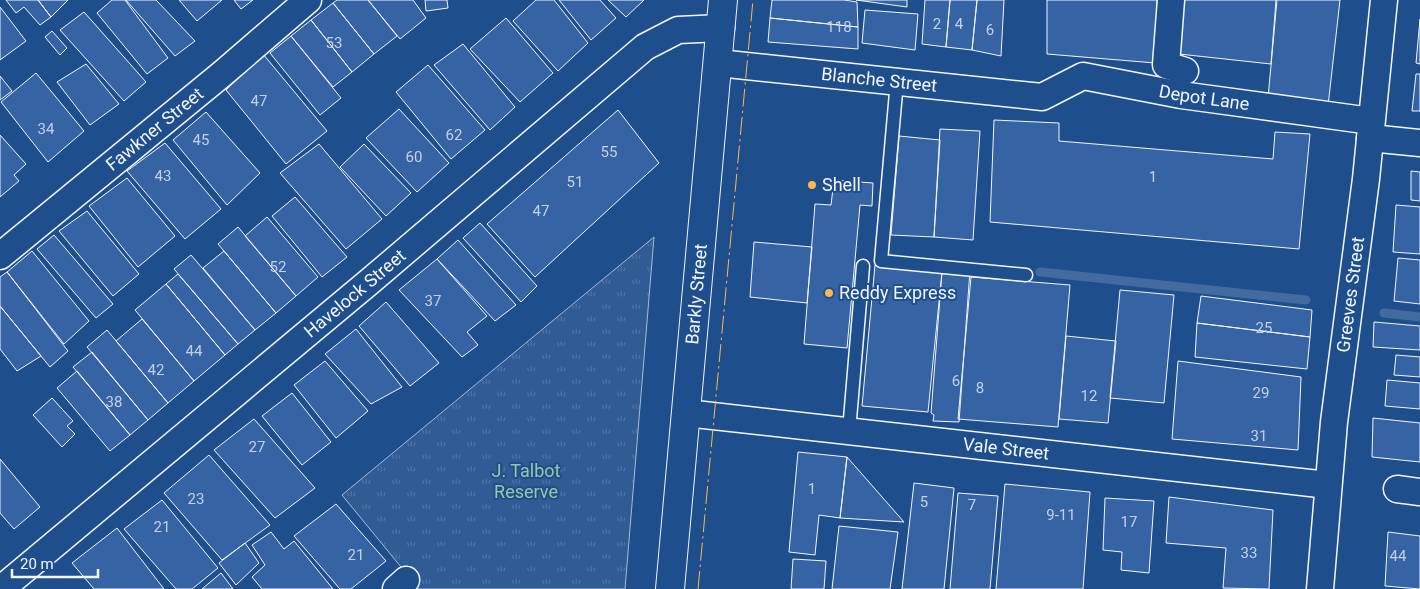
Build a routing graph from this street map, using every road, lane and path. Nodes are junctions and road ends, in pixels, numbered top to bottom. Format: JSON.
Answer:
{"nodes":[{"id":1,"x":308,"y":0,"type":"edge"},
{"id":2,"x":723,"y":0,"type":"edge"},
{"id":3,"x":1171,"y":0,"type":"edge"},
{"id":4,"x":1384,"y":0,"type":"edge"},
{"id":5,"x":721,"y":28,"type":"junction"},
{"id":6,"x":718,"y":64,"type":"junction"},
{"id":7,"x":1185,"y":71,"type":"dead end"},
{"id":8,"x":897,"y":81,"type":"junction"},
{"id":9,"x":1042,"y":97,"type":"joint"},
{"id":10,"x":1371,"y":130,"type":"junction"},
{"id":11,"x":1420,"y":142,"type":"edge"},
{"id":12,"x":0,"y":256,"type":"edge"},
{"id":13,"x":862,"y":266,"type":"dead end"},
{"id":14,"x":1026,"y":275,"type":"dead end"},
{"id":15,"x":686,"y":413,"type":"junction"},
{"id":16,"x":849,"y":431,"type":"junction"},
{"id":17,"x":1328,"y":485,"type":"junction"},
{"id":18,"x":1,"y":589,"type":"edge"},
{"id":19,"x":670,"y":589,"type":"edge"},
{"id":20,"x":1320,"y":589,"type":"edge"}],
"edges":[{"from":1,"to":12,"type":"street","name":"Fawkner Street"},
{"from":2,"to":5,"type":"main road","name":"Barkly Street"},
{"from":3,"to":7,"type":"street"},
{"from":4,"to":10,"type":"street","name":"Greeves Street"},
{"from":5,"to":6,"type":"main road","name":"Barkly Street"},
{"from":5,"to":18,"type":"street","name":"Havelock Street"},
{"from":6,"to":8,"type":"street","name":"Blanche Street"},
{"from":6,"to":15,"type":"main road","name":"Barkly Street"},
{"from":8,"to":9,"type":"street","name":"Blanche Street"},
{"from":8,"to":14,"type":"lane"},
{"from":9,"to":10,"type":"street","name":"Depot Lane"},
{"from":10,"to":11,"type":"street"},
{"from":10,"to":17,"type":"street","name":"Greeves Street"},
{"from":13,"to":16,"type":"lane"},
{"from":15,"to":16,"type":"street","name":"Vale Street"},
{"from":15,"to":19,"type":"main road","name":"Barkly Street"},
{"from":16,"to":17,"type":"street","name":"Vale Street"},
{"from":17,"to":20,"type":"street","name":"Greeves Street"}]}
